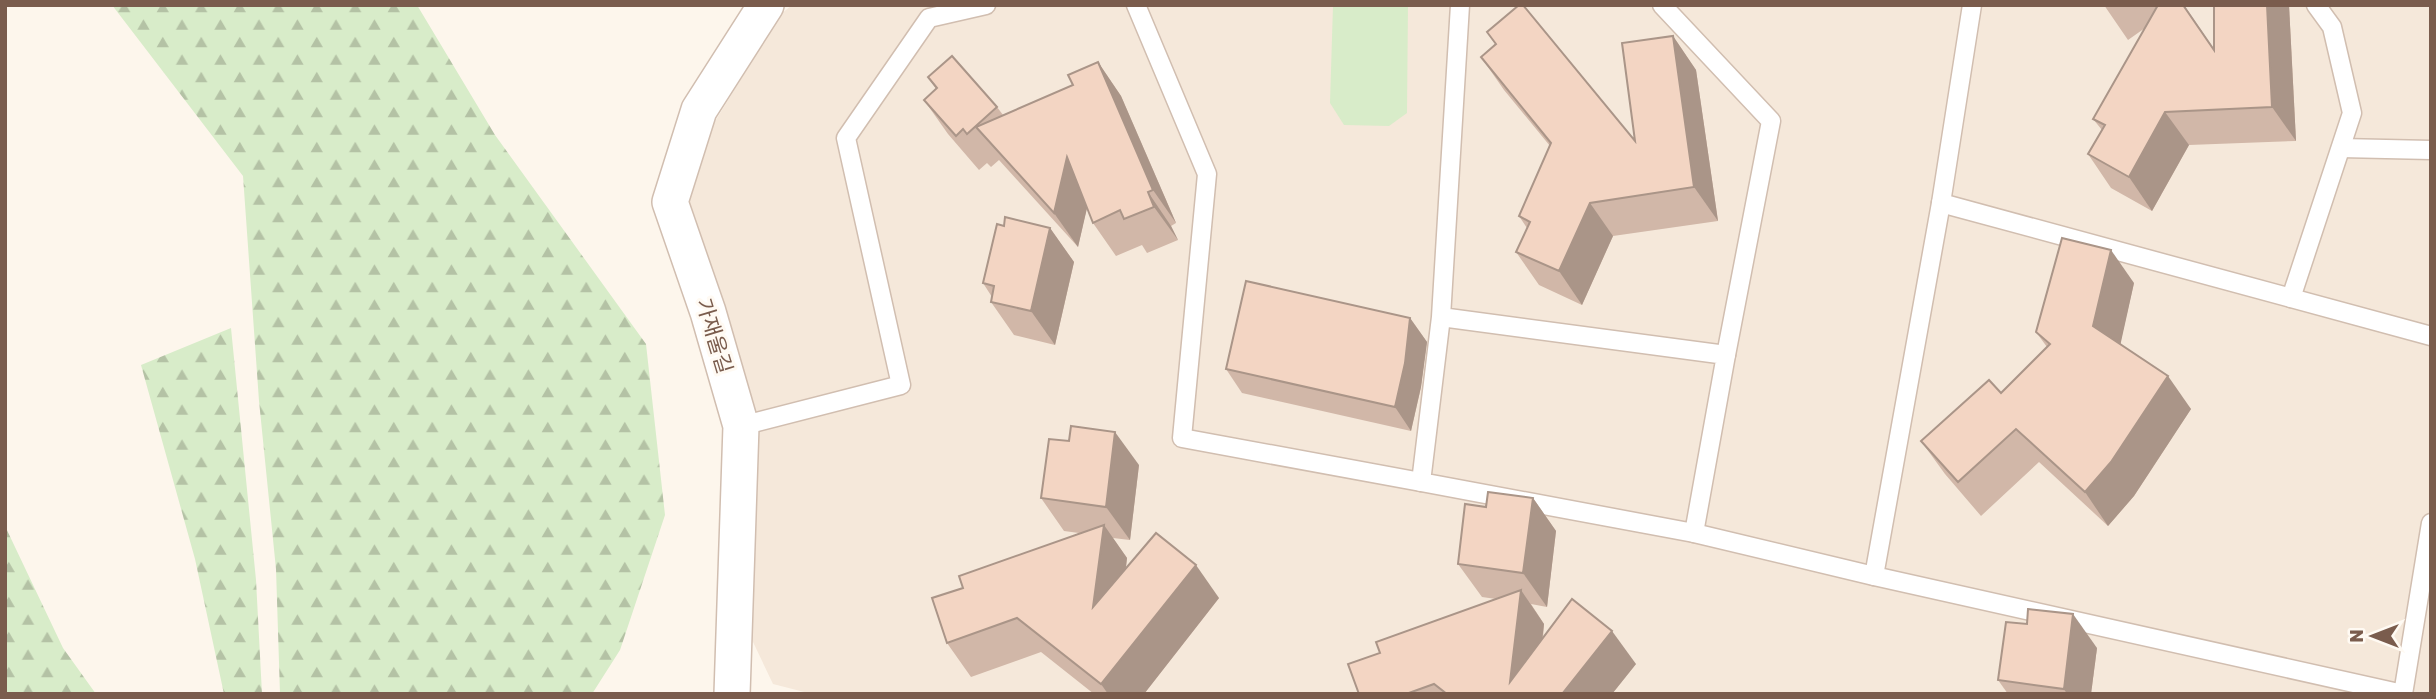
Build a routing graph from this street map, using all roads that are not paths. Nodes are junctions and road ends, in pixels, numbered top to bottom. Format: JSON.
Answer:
{"nodes":[{"id":1,"x":766,"y":5,"type":"edge"},
{"id":2,"x":986,"y":5,"type":"edge"},
{"id":3,"x":1136,"y":5,"type":"edge"},
{"id":4,"x":1460,"y":5,"type":"edge"},
{"id":5,"x":1662,"y":5,"type":"edge"},
{"id":6,"x":1972,"y":5,"type":"edge"},
{"id":7,"x":2316,"y":5,"type":"edge"},
{"id":8,"x":2341,"y":148,"type":"junction"},
{"id":9,"x":2431,"y":150,"type":"edge"},
{"id":10,"x":1941,"y":203,"type":"junction"},
{"id":11,"x":2291,"y":298,"type":"junction"},
{"id":12,"x":1441,"y":317,"type":"junction"},
{"id":13,"x":2431,"y":336,"type":"edge"},
{"id":14,"x":1726,"y":355,"type":"junction"},
{"id":15,"x":741,"y":426,"type":"junction"},
{"id":16,"x":1421,"y":482,"type":"junction"},
{"id":17,"x":2431,"y":523,"type":"edge"},
{"id":18,"x":1694,"y":533,"type":"junction"},
{"id":19,"x":1874,"y":576,"type":"junction"},
{"id":20,"x":732,"y":694,"type":"edge"},
{"id":21,"x":2403,"y":694,"type":"edge"}],
"edges":[{"from":1,"to":15,"type":"street","name":"가재울길"},
{"from":2,"to":15,"type":"lane"},
{"from":3,"to":16,"type":"lane"},
{"from":4,"to":12,"type":"lane"},
{"from":5,"to":14,"type":"lane"},
{"from":6,"to":10,"type":"lane"},
{"from":7,"to":8,"type":"lane"},
{"from":8,"to":9,"type":"lane"},
{"from":8,"to":11,"type":"lane"},
{"from":10,"to":11,"type":"lane"},
{"from":10,"to":19,"type":"lane"},
{"from":11,"to":13,"type":"lane"},
{"from":12,"to":14,"type":"lane"},
{"from":12,"to":16,"type":"lane"},
{"from":14,"to":18,"type":"lane"},
{"from":15,"to":20,"type":"street","name":"가재울길"},
{"from":16,"to":18,"type":"lane"},
{"from":17,"to":21,"type":"lane"},
{"from":18,"to":19,"type":"lane"},
{"from":19,"to":21,"type":"lane"}]}
